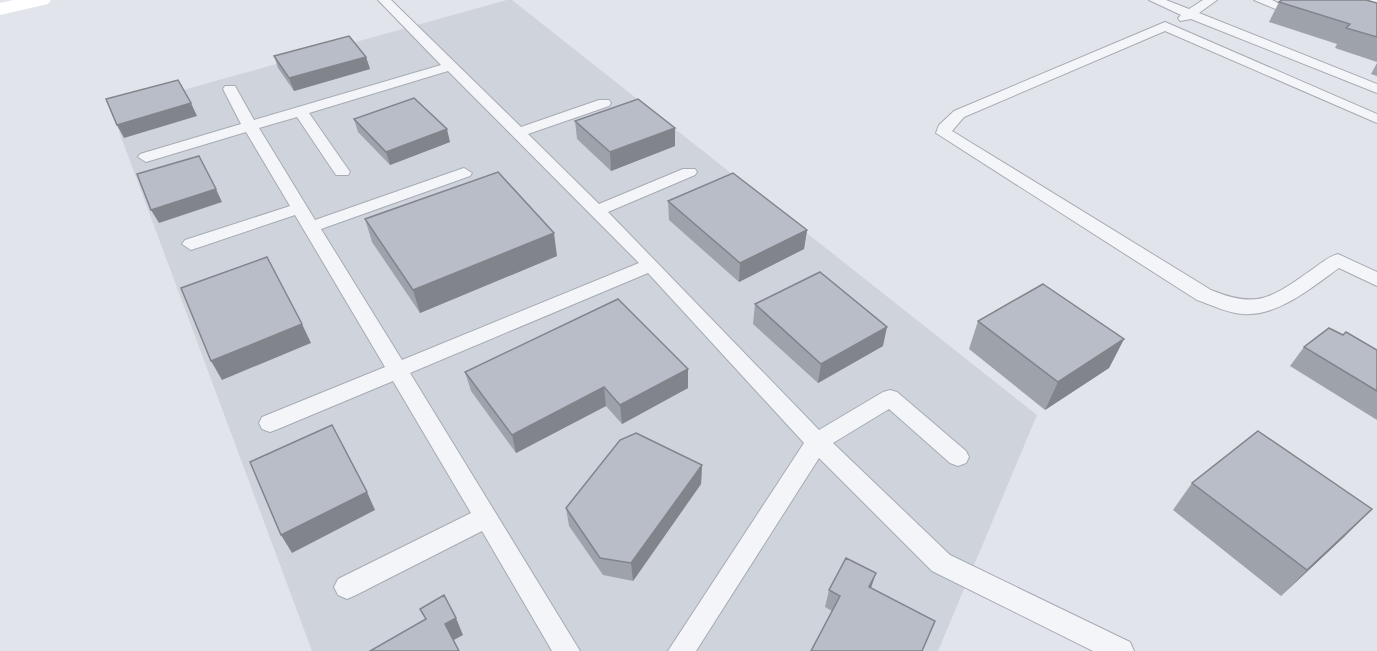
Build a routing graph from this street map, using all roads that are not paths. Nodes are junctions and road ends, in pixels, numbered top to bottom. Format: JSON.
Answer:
{"nodes":[{"id":1,"x":41,"y":0,"type":"edge"},
{"id":2,"x":384,"y":0,"type":"edge"},
{"id":3,"x":1155,"y":0,"type":"edge"},
{"id":4,"x":1210,"y":0,"type":"edge"},
{"id":5,"x":1260,"y":0,"type":"edge"},
{"id":6,"x":1365,"y":1,"type":"edge"},
{"id":7,"x":1377,"y":2,"type":"edge"},
{"id":8,"x":1278,"y":6,"type":"dead end"},
{"id":9,"x":0,"y":9,"type":"edge"},
{"id":10,"x":1193,"y":15,"type":"junction"},
{"id":11,"x":1165,"y":26,"type":"junction"},
{"id":12,"x":1302,"y":58,"type":"junction"},
{"id":13,"x":451,"y":66,"type":"junction"},
{"id":14,"x":1273,"y":75,"type":"junction"},
{"id":15,"x":1377,"y":88,"type":"edge"},
{"id":16,"x":230,"y":89,"type":"dead end"},
{"id":17,"x":604,"y":103,"type":"dead end"},
{"id":18,"x":300,"y":111,"type":"junction"},
{"id":19,"x":1377,"y":119,"type":"edge"},
{"id":20,"x":250,"y":126,"type":"junction"},
{"id":21,"x":518,"y":133,"type":"junction"},
{"id":22,"x":146,"y":157,"type":"dead end"},
{"id":23,"x":342,"y":172,"type":"dead end"},
{"id":24,"x":689,"y":172,"type":"dead end"},
{"id":25,"x":464,"y":173,"type":"dead end"},
{"id":26,"x":300,"y":207,"type":"junction"},
{"id":27,"x":597,"y":211,"type":"junction"},
{"id":28,"x":311,"y":227,"type":"junction"},
{"id":29,"x":191,"y":244,"type":"dead end"},
{"id":30,"x":651,"y":265,"type":"junction"},
{"id":31,"x":1377,"y":280,"type":"edge"},
{"id":32,"x":398,"y":371,"type":"junction"},
{"id":33,"x":270,"y":423,"type":"dead end"},
{"id":34,"x":817,"y":442,"type":"junction"},
{"id":35,"x":958,"y":457,"type":"dead end"},
{"id":36,"x":487,"y":517,"type":"junction"},
{"id":37,"x":347,"y":588,"type":"dead end"},
{"id":38,"x":567,"y":651,"type":"edge"},
{"id":39,"x":681,"y":651,"type":"edge"},
{"id":40,"x":1121,"y":651,"type":"edge"}],
"edges":[{"from":1,"to":9,"type":"main road"},
{"from":2,"to":13,"type":"lane"},
{"from":3,"to":10,"type":"lane"},
{"from":4,"to":10,"type":"lane"},
{"from":5,"to":8,"type":"lane"},
{"from":6,"to":7,"type":"lane"},
{"from":10,"to":11,"type":"lane"},
{"from":10,"to":12,"type":"lane"},
{"from":11,"to":14,"type":"lane"},
{"from":11,"to":31,"type":"lane"},
{"from":12,"to":14,"type":"lane"},
{"from":12,"to":15,"type":"lane"},
{"from":13,"to":18,"type":"lane"},
{"from":13,"to":21,"type":"lane"},
{"from":14,"to":19,"type":"lane"},
{"from":16,"to":20,"type":"lane"},
{"from":17,"to":21,"type":"lane"},
{"from":18,"to":20,"type":"lane"},
{"from":18,"to":23,"type":"lane"},
{"from":20,"to":22,"type":"lane"},
{"from":20,"to":26,"type":"lane"},
{"from":21,"to":27,"type":"lane"},
{"from":24,"to":27,"type":"lane"},
{"from":25,"to":28,"type":"lane"},
{"from":26,"to":28,"type":"lane"},
{"from":26,"to":29,"type":"lane"},
{"from":27,"to":30,"type":"lane"},
{"from":28,"to":32,"type":"lane"},
{"from":30,"to":32,"type":"lane"},
{"from":30,"to":34,"type":"lane"},
{"from":32,"to":33,"type":"lane"},
{"from":32,"to":36,"type":"lane"},
{"from":34,"to":35,"type":"lane"},
{"from":34,"to":39,"type":"lane"},
{"from":34,"to":40,"type":"lane"},
{"from":36,"to":37,"type":"lane"},
{"from":36,"to":38,"type":"lane"}]}
